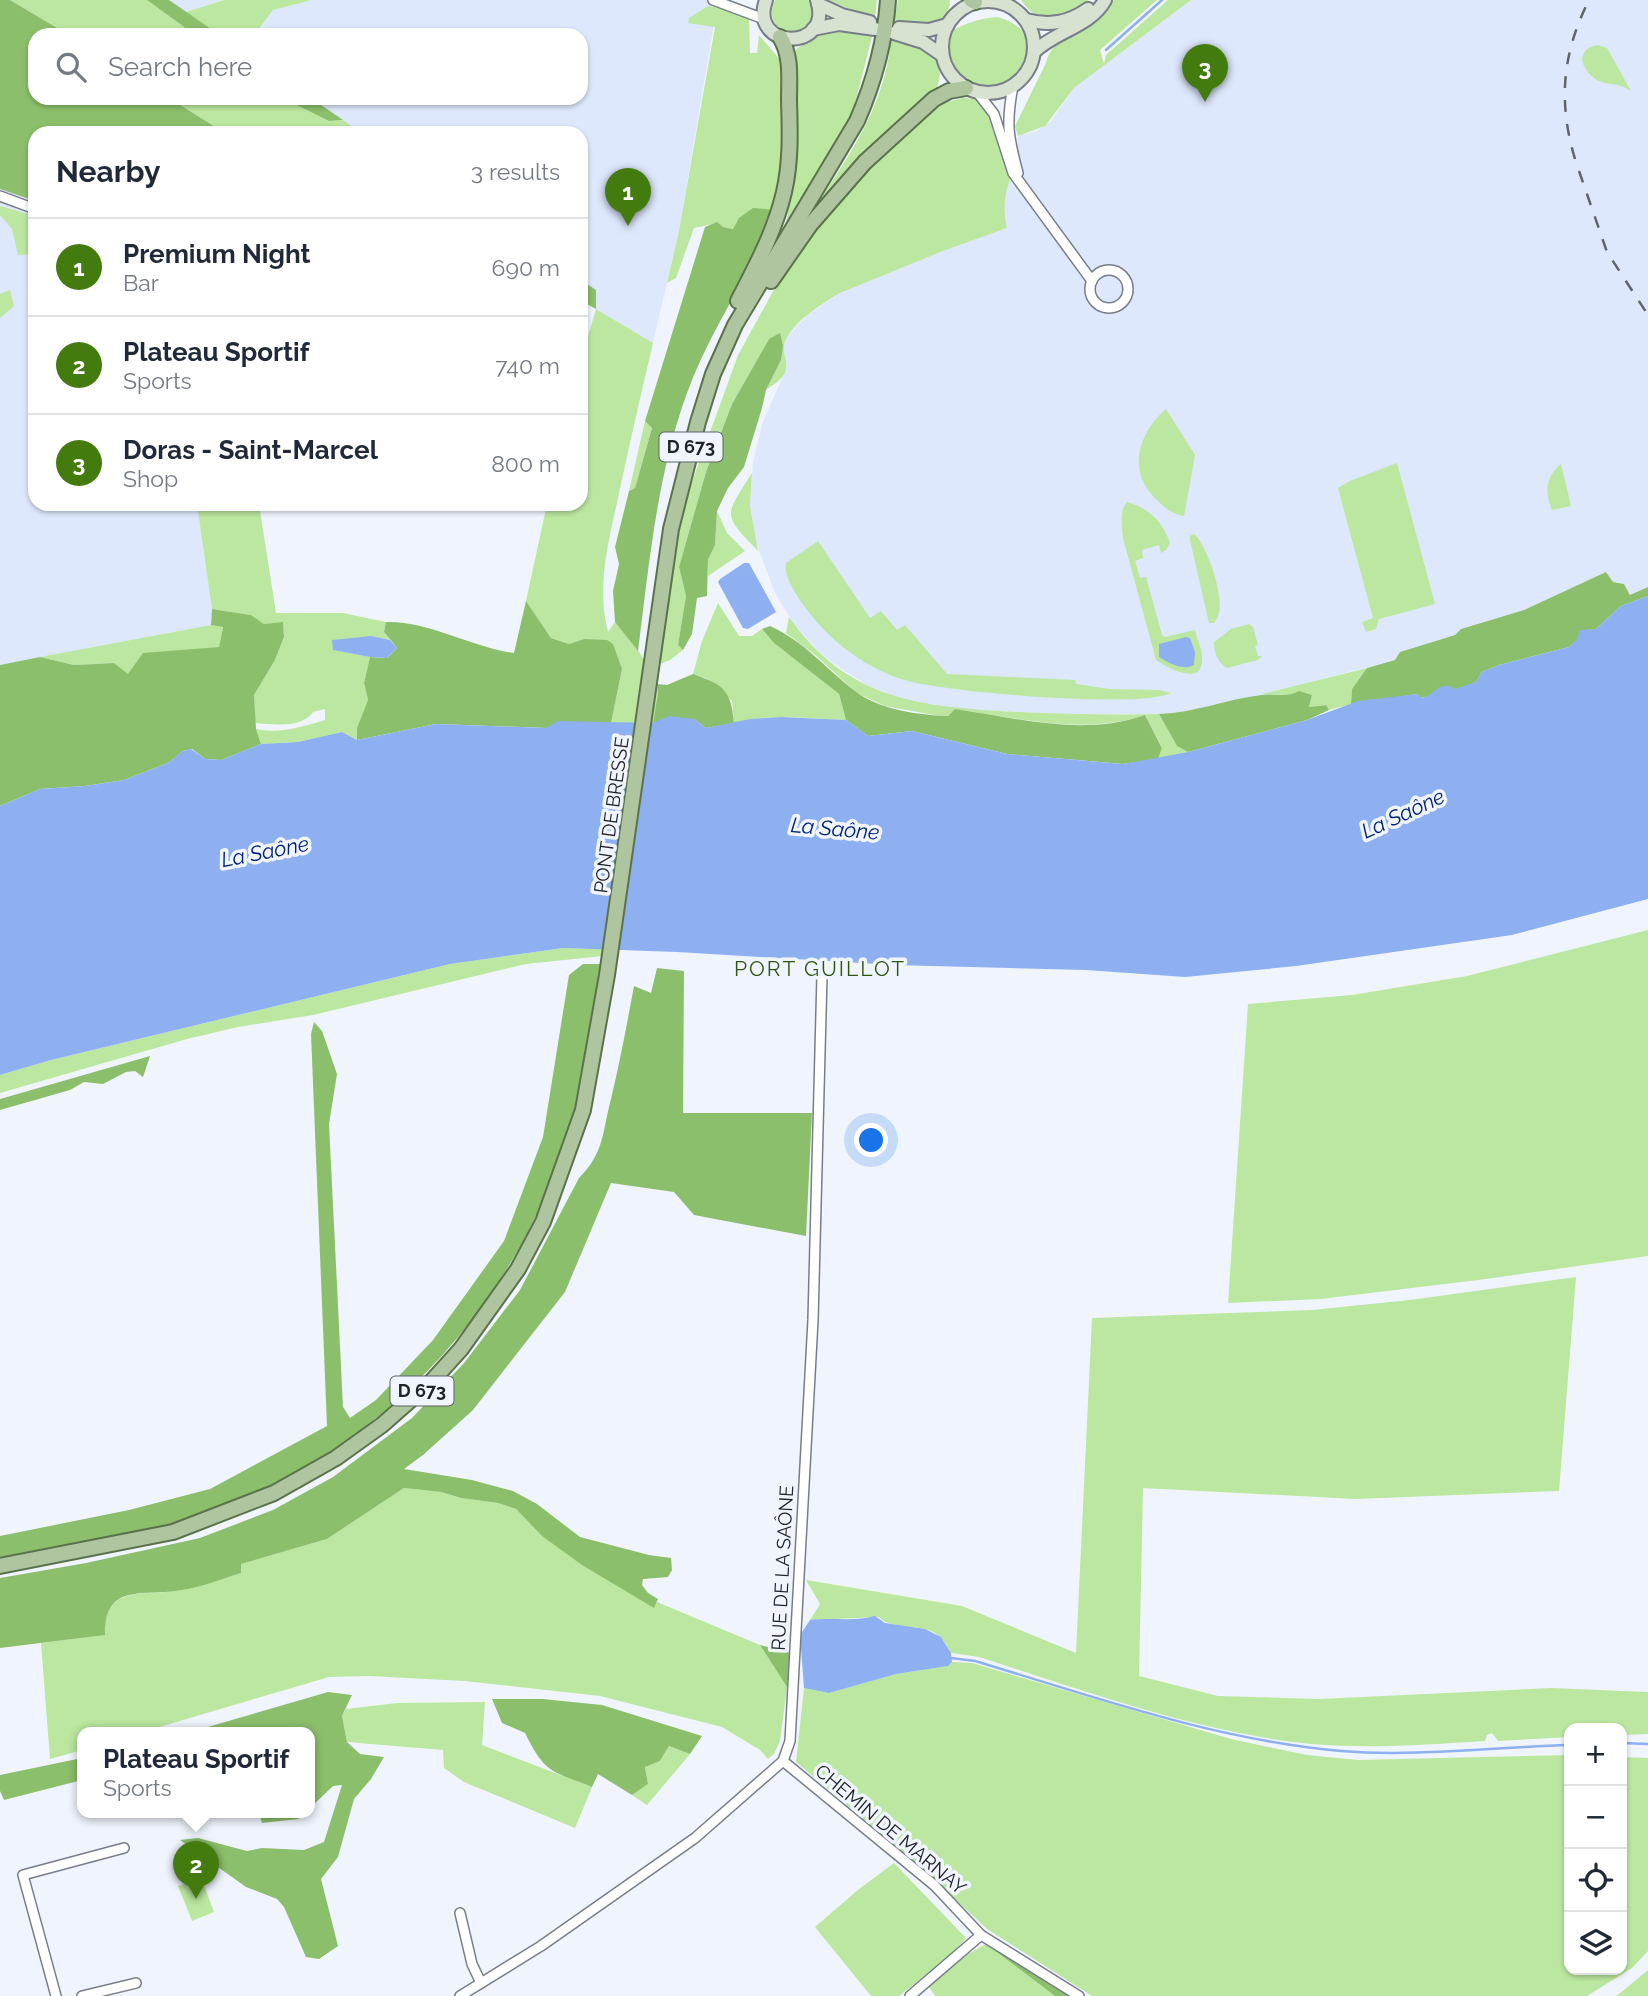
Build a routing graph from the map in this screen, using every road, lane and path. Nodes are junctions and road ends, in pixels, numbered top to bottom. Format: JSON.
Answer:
{"nodes":[{"id":1,"x":713,"y":0,"type":"edge"},
{"id":2,"x":766,"y":0,"type":"edge"},
{"id":3,"x":888,"y":0,"type":"edge"},
{"id":4,"x":1099,"y":0,"type":"edge"},
{"id":5,"x":1105,"y":0,"type":"edge"},
{"id":6,"x":973,"y":1,"type":"edge"},
{"id":7,"x":817,"y":2,"type":"edge"},
{"id":8,"x":764,"y":19,"type":"junction"},
{"id":9,"x":1026,"y":20,"type":"junction"},
{"id":10,"x":947,"y":24,"type":"junction"},
{"id":11,"x":813,"y":29,"type":"junction"},
{"id":12,"x":780,"y":37,"type":"junction"},
{"id":13,"x":1034,"y":52,"type":"junction"},
{"id":14,"x":942,"y":55,"type":"junction"},
{"id":15,"x":1013,"y":86,"type":"junction"},
{"id":16,"x":972,"y":90,"type":"junction"},
{"id":17,"x":1021,"y":184,"type":"junction"},
{"id":18,"x":0,"y":196,"type":"edge"},
{"id":19,"x":28,"y":206,"type":"edge"},
{"id":20,"x":1091,"y":281,"type":"junction"},
{"id":21,"x":713,"y":374,"type":"junction"},
{"id":22,"x":698,"y":422,"type":"junction"},
{"id":23,"x":821,"y":975,"type":"dead end"},
{"id":24,"x":0,"y":1566,"type":"edge"},
{"id":25,"x":783,"y":1761,"type":"junction"},
{"id":26,"x":124,"y":1848,"type":"dead end"},
{"id":27,"x":460,"y":1913,"type":"dead end"},
{"id":28,"x":981,"y":1935,"type":"junction"},
{"id":29,"x":136,"y":1983,"type":"dead end"},
{"id":30,"x":481,"y":1983,"type":"junction"},
{"id":31,"x":56,"y":1996,"type":"edge"},
{"id":32,"x":82,"y":1996,"type":"edge"},
{"id":33,"x":460,"y":1996,"type":"edge"},
{"id":34,"x":910,"y":1996,"type":"edge"},
{"id":35,"x":1079,"y":1996,"type":"edge"}],
"edges":[{"from":1,"to":8,"type":"street"},
{"from":2,"to":8,"type":"main road"},
{"from":3,"to":21,"type":"main road","number":"D 673"},
{"from":4,"to":9,"type":"main road"},
{"from":5,"to":13,"type":"main road"},
{"from":6,"to":9,"type":"main road"},
{"from":6,"to":10,"type":"main road"},
{"from":7,"to":11,"type":"main road"},
{"from":7,"to":11,"type":"main road"},
{"from":8,"to":12,"type":"main road"},
{"from":9,"to":13,"type":"main road"},
{"from":10,"to":14,"type":"main road"},
{"from":10,"to":14,"type":"main road"},
{"from":11,"to":12,"type":"main road"},
{"from":12,"to":21,"type":"main road"},
{"from":13,"to":15,"type":"main road"},
{"from":14,"to":16,"type":"main road"},
{"from":15,"to":16,"type":"main road"},
{"from":15,"to":17,"type":"street"},
{"from":16,"to":17,"type":"street"},
{"from":16,"to":22,"type":"main road"},
{"from":17,"to":20,"type":"street"},
{"from":18,"to":19,"type":"street"},
{"from":20,"to":20,"type":"street"},
{"from":21,"to":22,"type":"main road","number":"D 673"},
{"from":22,"to":24,"type":"main road","name":"PONT DE BRESSE","number":"D 673"},
{"from":23,"to":25,"type":"street","name":"RUE DE LA SAÔNE"},
{"from":25,"to":28,"type":"street","name":"CHEMIN DE MARNAY"},
{"from":25,"to":30,"type":"street"},
{"from":26,"to":31,"type":"street"},
{"from":27,"to":30,"type":"street"},
{"from":28,"to":34,"type":"street"},
{"from":28,"to":35,"type":"street","name":"CHEMIN DE MARNAY"},
{"from":29,"to":32,"type":"street"},
{"from":30,"to":33,"type":"street"}]}
